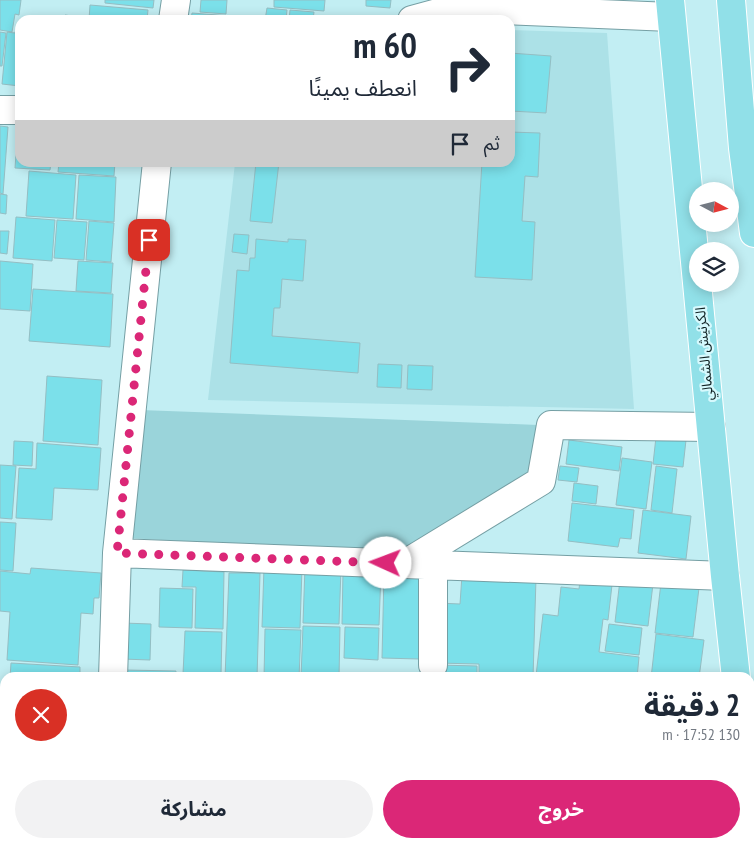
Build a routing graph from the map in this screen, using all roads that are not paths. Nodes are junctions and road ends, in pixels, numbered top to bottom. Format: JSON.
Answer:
{"nodes":[{"id":1,"x":176,"y":0,"type":"edge"},
{"id":2,"x":731,"y":0,"type":"edge"},
{"id":3,"x":670,"y":9,"type":"edge"},
{"id":4,"x":174,"y":15,"type":"edge"},
{"id":5,"x":430,"y":15,"type":"edge"},
{"id":6,"x":0,"y":110,"type":"edge"},
{"id":7,"x":15,"y":110,"type":"edge"},
{"id":8,"x":156,"y":167,"type":"edge"},
{"id":9,"x":754,"y":233,"type":"edge"},
{"id":10,"x":711,"y":427,"type":"junction"},
{"id":11,"x":117,"y":553,"type":"junction"},
{"id":12,"x":405,"y":564,"type":"junction"},
{"id":13,"x":433,"y":565,"type":"junction"},
{"id":14,"x":725,"y":576,"type":"junction"},
{"id":15,"x":433,"y":665,"type":"dead end"},
{"id":16,"x":113,"y":672,"type":"edge"},
{"id":17,"x":735,"y":672,"type":"edge"}],
"edges":[{"from":1,"to":4,"type":"street"},
{"from":2,"to":9,"type":"main road"},
{"from":3,"to":5,"type":"street"},
{"from":3,"to":10,"type":"main road","name":"الكرنيش الشمالي"},
{"from":6,"to":7,"type":"street"},
{"from":8,"to":11,"type":"street"},
{"from":10,"to":12,"type":"street"},
{"from":10,"to":14,"type":"main road","name":"الكرنيش الشمالي"},
{"from":11,"to":12,"type":"street"},
{"from":11,"to":16,"type":"street"},
{"from":12,"to":13,"type":"street"},
{"from":13,"to":14,"type":"street"},
{"from":13,"to":15,"type":"street"},
{"from":14,"to":17,"type":"main road","name":"الكرنيش الشمالي"}]}
